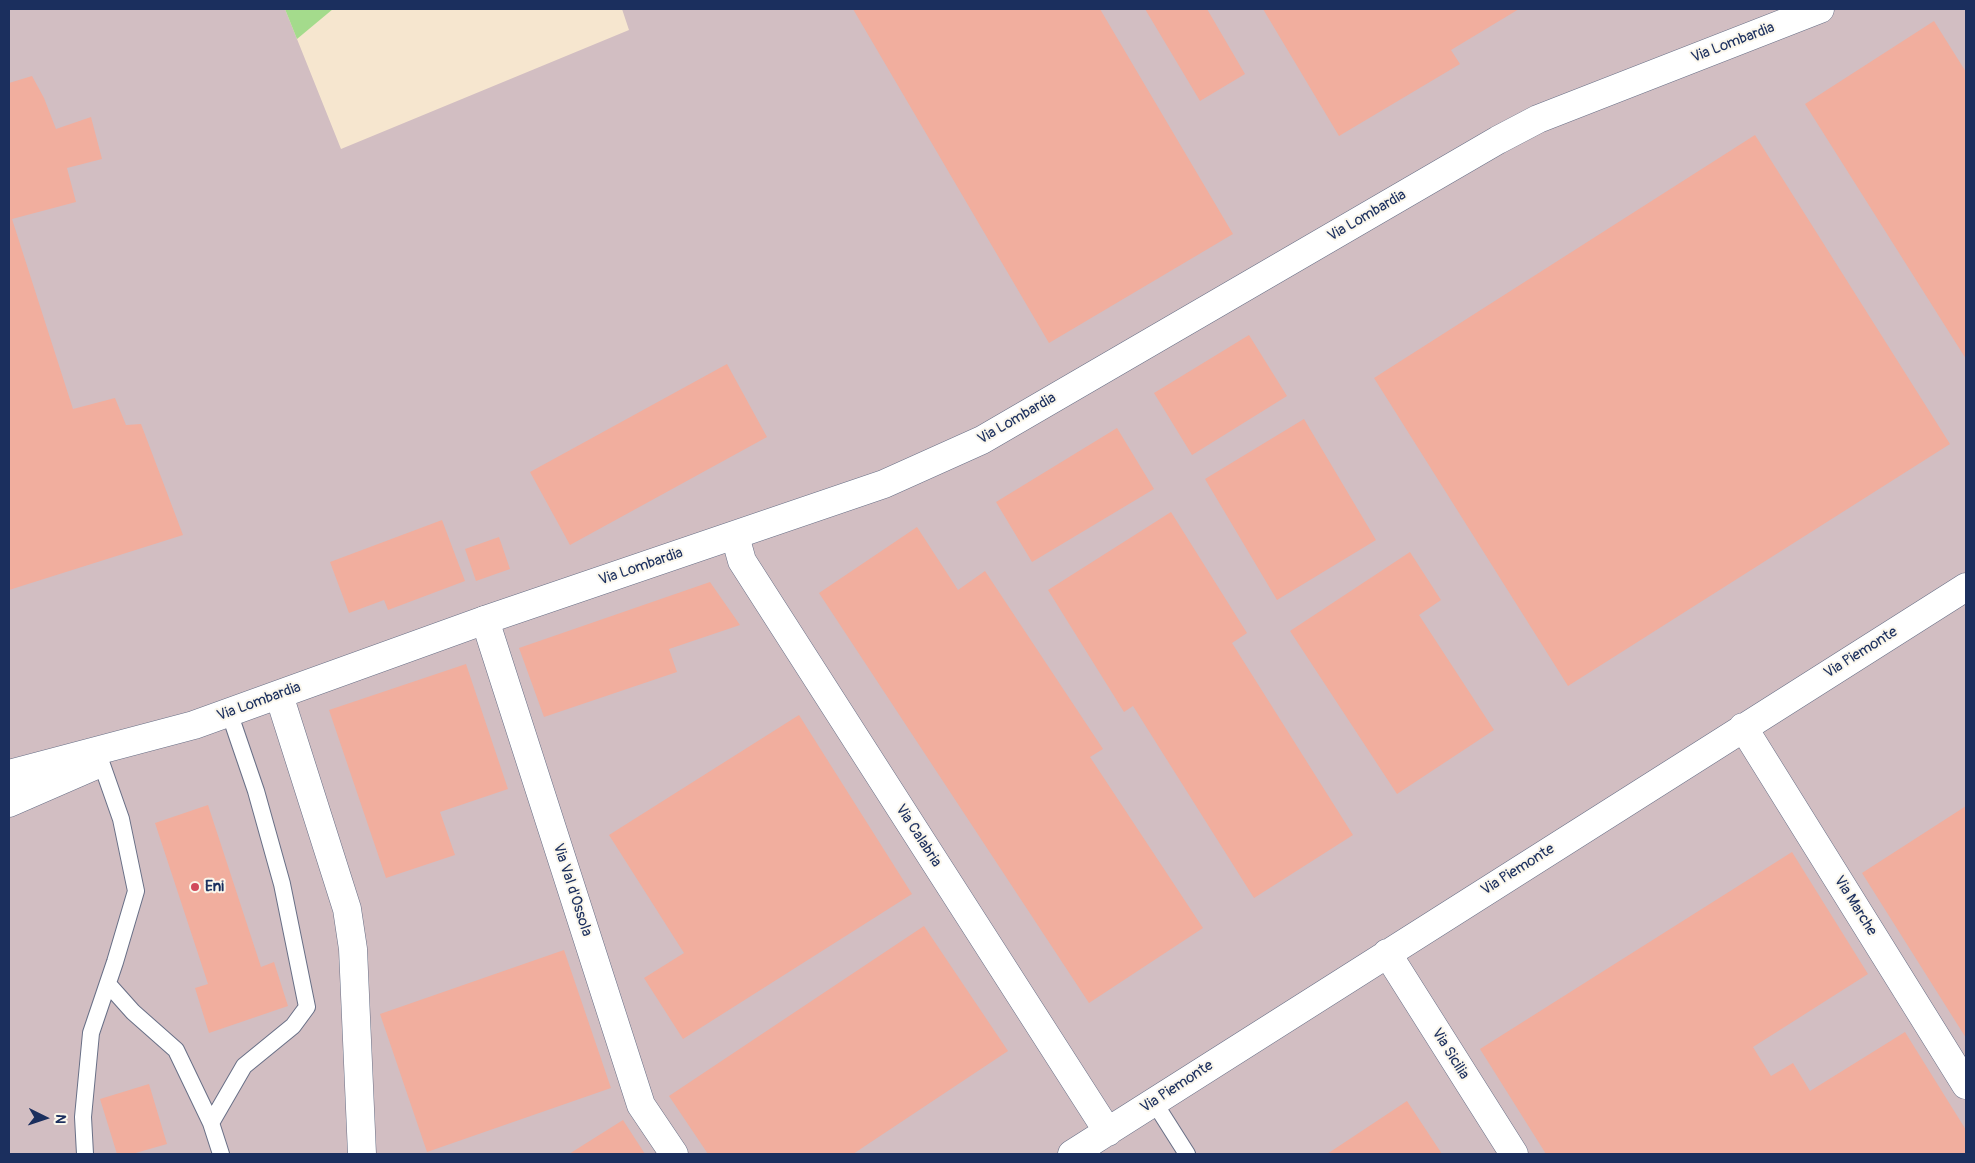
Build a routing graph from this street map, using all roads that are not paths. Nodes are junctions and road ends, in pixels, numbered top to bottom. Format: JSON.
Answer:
{"nodes":[{"id":1,"x":1820,"y":9,"type":"edge"},
{"id":2,"x":735,"y":536,"type":"junction"},
{"id":3,"x":1966,"y":587,"type":"edge"},
{"id":4,"x":485,"y":620,"type":"junction"},
{"id":5,"x":279,"y":695,"type":"junction"},
{"id":6,"x":229,"y":712,"type":"junction"},
{"id":7,"x":1743,"y":727,"type":"junction"},
{"id":8,"x":171,"y":732,"type":"junction"},
{"id":9,"x":101,"y":762,"type":"junction"},
{"id":10,"x":9,"y":774,"type":"edge"},
{"id":11,"x":9,"y":803,"type":"edge"},
{"id":12,"x":1387,"y":953,"type":"junction"},
{"id":13,"x":108,"y":984,"type":"junction"},
{"id":14,"x":1966,"y":1085,"type":"edge"},
{"id":15,"x":1154,"y":1102,"type":"junction"},
{"id":16,"x":212,"y":1123,"type":"junction"},
{"id":17,"x":1108,"y":1132,"type":"junction"},
{"id":18,"x":85,"y":1154,"type":"edge"},
{"id":19,"x":221,"y":1154,"type":"edge"},
{"id":20,"x":362,"y":1154,"type":"edge"},
{"id":21,"x":674,"y":1154,"type":"edge"},
{"id":22,"x":1072,"y":1154,"type":"edge"},
{"id":23,"x":1187,"y":1154,"type":"edge"},
{"id":24,"x":1514,"y":1154,"type":"edge"}],
"edges":[{"from":1,"to":2,"type":"street","name":"Via Lombardia"},
{"from":2,"to":4,"type":"street","name":"Via Lombardia"},
{"from":2,"to":17,"type":"street","name":"Via Calabria"},
{"from":3,"to":7,"type":"street","name":"Via Piemonte"},
{"from":4,"to":5,"type":"street","name":"Via Lombardia"},
{"from":4,"to":21,"type":"street","name":"Via Val d'Ossola"},
{"from":5,"to":6,"type":"street","name":"Via Lombardia"},
{"from":5,"to":20,"type":"street"},
{"from":6,"to":8,"type":"street","name":"Via Lombardia"},
{"from":6,"to":16,"type":"lane"},
{"from":7,"to":12,"type":"street","name":"Via Piemonte"},
{"from":7,"to":14,"type":"street","name":"Via Marche"},
{"from":8,"to":9,"type":"street","name":"Via Lombardia"},
{"from":8,"to":10,"type":"street","name":"Via Lombardia"},
{"from":9,"to":11,"type":"street","name":"Via Lombardia"},
{"from":9,"to":13,"type":"lane"},
{"from":12,"to":15,"type":"street","name":"Via Piemonte"},
{"from":12,"to":24,"type":"street","name":"Via Sicilia"},
{"from":13,"to":16,"type":"lane"},
{"from":13,"to":18,"type":"lane"},
{"from":15,"to":17,"type":"street","name":"Via Piemonte"},
{"from":15,"to":23,"type":"lane"},
{"from":16,"to":19,"type":"lane"},
{"from":17,"to":22,"type":"street","name":"Via Piemonte"}]}
